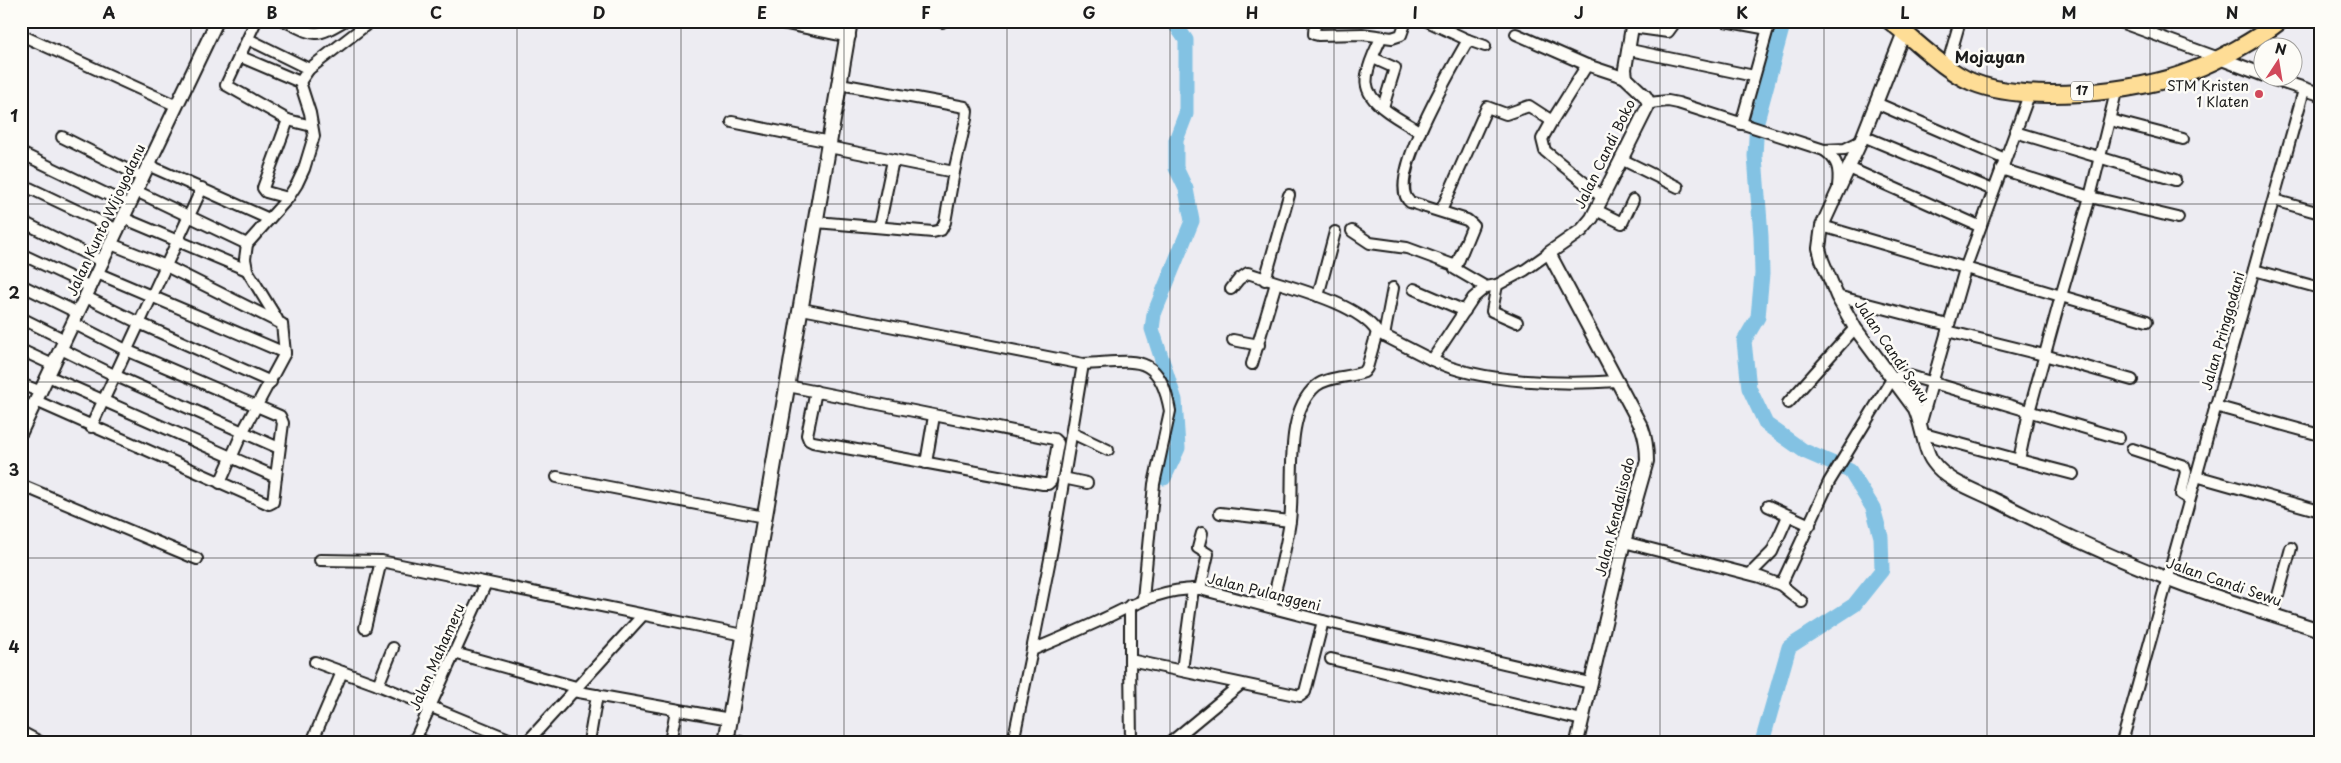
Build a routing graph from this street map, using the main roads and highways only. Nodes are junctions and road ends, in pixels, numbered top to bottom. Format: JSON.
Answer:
{"nodes":[{"id":1,"x":850,"y":21,"type":"edge"},
{"id":2,"x":1890,"y":21,"type":"edge"},
{"id":3,"x":2274,"y":22,"type":"edge"},
{"id":4,"x":1906,"y":27,"type":"edge"},
{"id":5,"x":726,"y":740,"type":"edge"}],
"edges":[{"from":1,"to":5,"type":"main road"},
{"from":2,"to":4,"type":"highway","number":"17"},
{"from":3,"to":4,"type":"highway","number":"17"}]}
